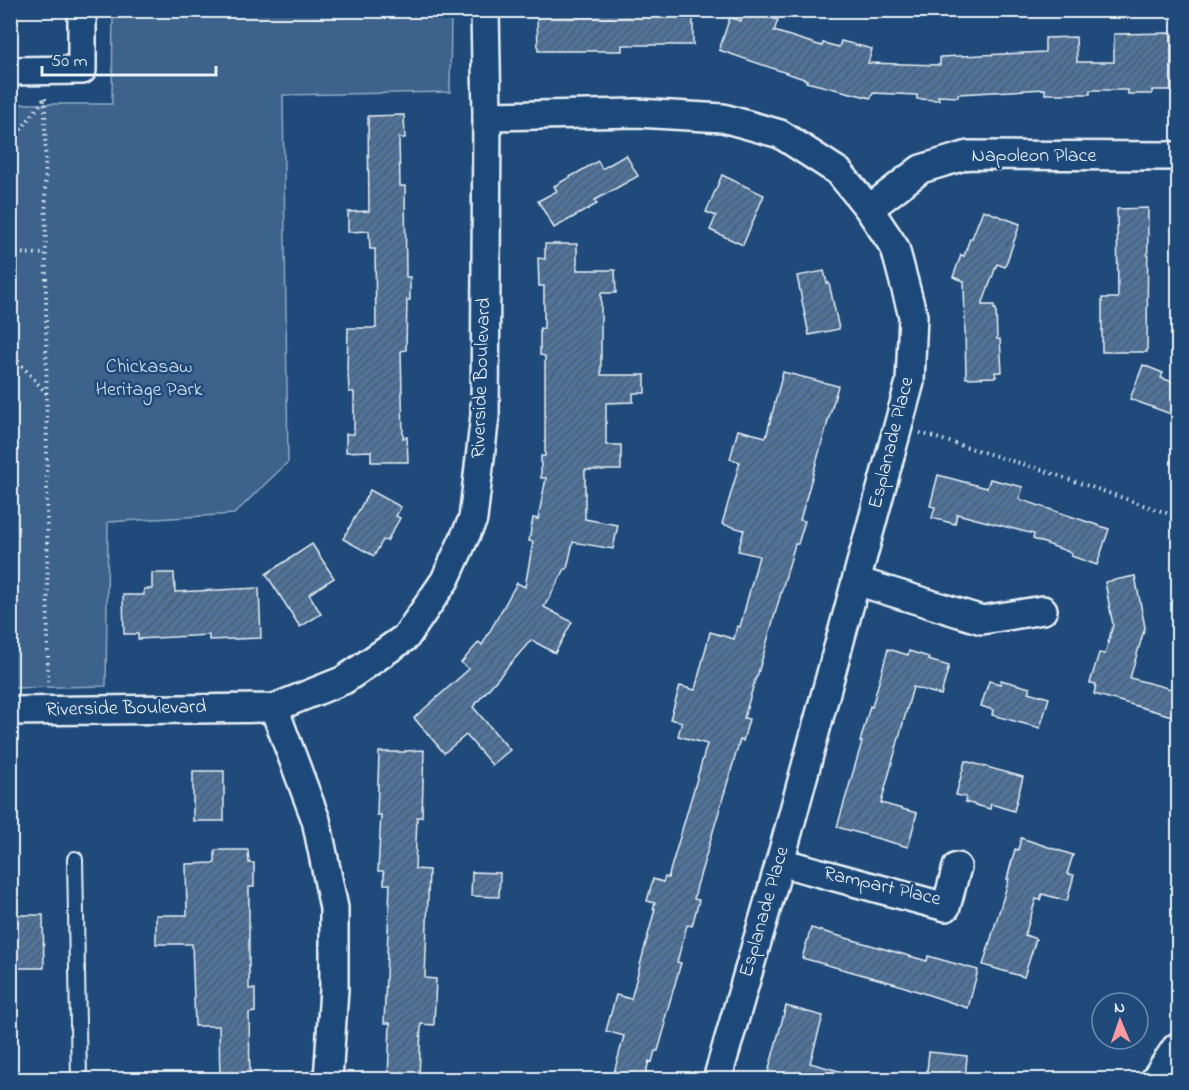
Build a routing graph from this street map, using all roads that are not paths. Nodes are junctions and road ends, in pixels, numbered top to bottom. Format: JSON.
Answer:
{"nodes":[{"id":1,"x":82,"y":10,"type":"edge"},
{"id":2,"x":485,"y":10,"type":"edge"},
{"id":3,"x":10,"y":71,"type":"edge"},
{"id":4,"x":487,"y":116,"type":"junction"},
{"id":5,"x":1179,"y":156,"type":"edge"},
{"id":6,"x":869,"y":209,"type":"junction"},
{"id":7,"x":856,"y":581,"type":"junction"},
{"id":8,"x":1043,"y":610,"type":"dead end"},
{"id":9,"x":274,"y":708,"type":"junction"},
{"id":10,"x":10,"y":711,"type":"edge"},
{"id":11,"x":75,"y":860,"type":"dead end"},
{"id":12,"x":780,"y":862,"type":"junction"},
{"id":13,"x":957,"y":867,"type":"dead end"},
{"id":14,"x":1179,"y":1050,"type":"edge"},
{"id":15,"x":79,"y":1080,"type":"edge"},
{"id":16,"x":328,"y":1080,"type":"edge"},
{"id":17,"x":717,"y":1080,"type":"edge"},
{"id":18,"x":1158,"y":1080,"type":"edge"}],
"edges":[{"from":1,"to":3,"type":"street"},
{"from":2,"to":4,"type":"street","name":"Riverside Boulevard"},
{"from":4,"to":6,"type":"street","name":"Esplanade Place"},
{"from":4,"to":9,"type":"street","name":"Riverside Boulevard"},
{"from":5,"to":6,"type":"street","name":"Napoleon Place"},
{"from":6,"to":7,"type":"street","name":"Esplanade Place"},
{"from":7,"to":8,"type":"street"},
{"from":7,"to":12,"type":"street","name":"Esplanade Place"},
{"from":9,"to":10,"type":"street","name":"Riverside Boulevard"},
{"from":9,"to":16,"type":"street"},
{"from":11,"to":15,"type":"lane"},
{"from":12,"to":13,"type":"street","name":"Rampart Place"},
{"from":12,"to":17,"type":"street","name":"Esplanade Place"},
{"from":14,"to":18,"type":"highway"}]}
